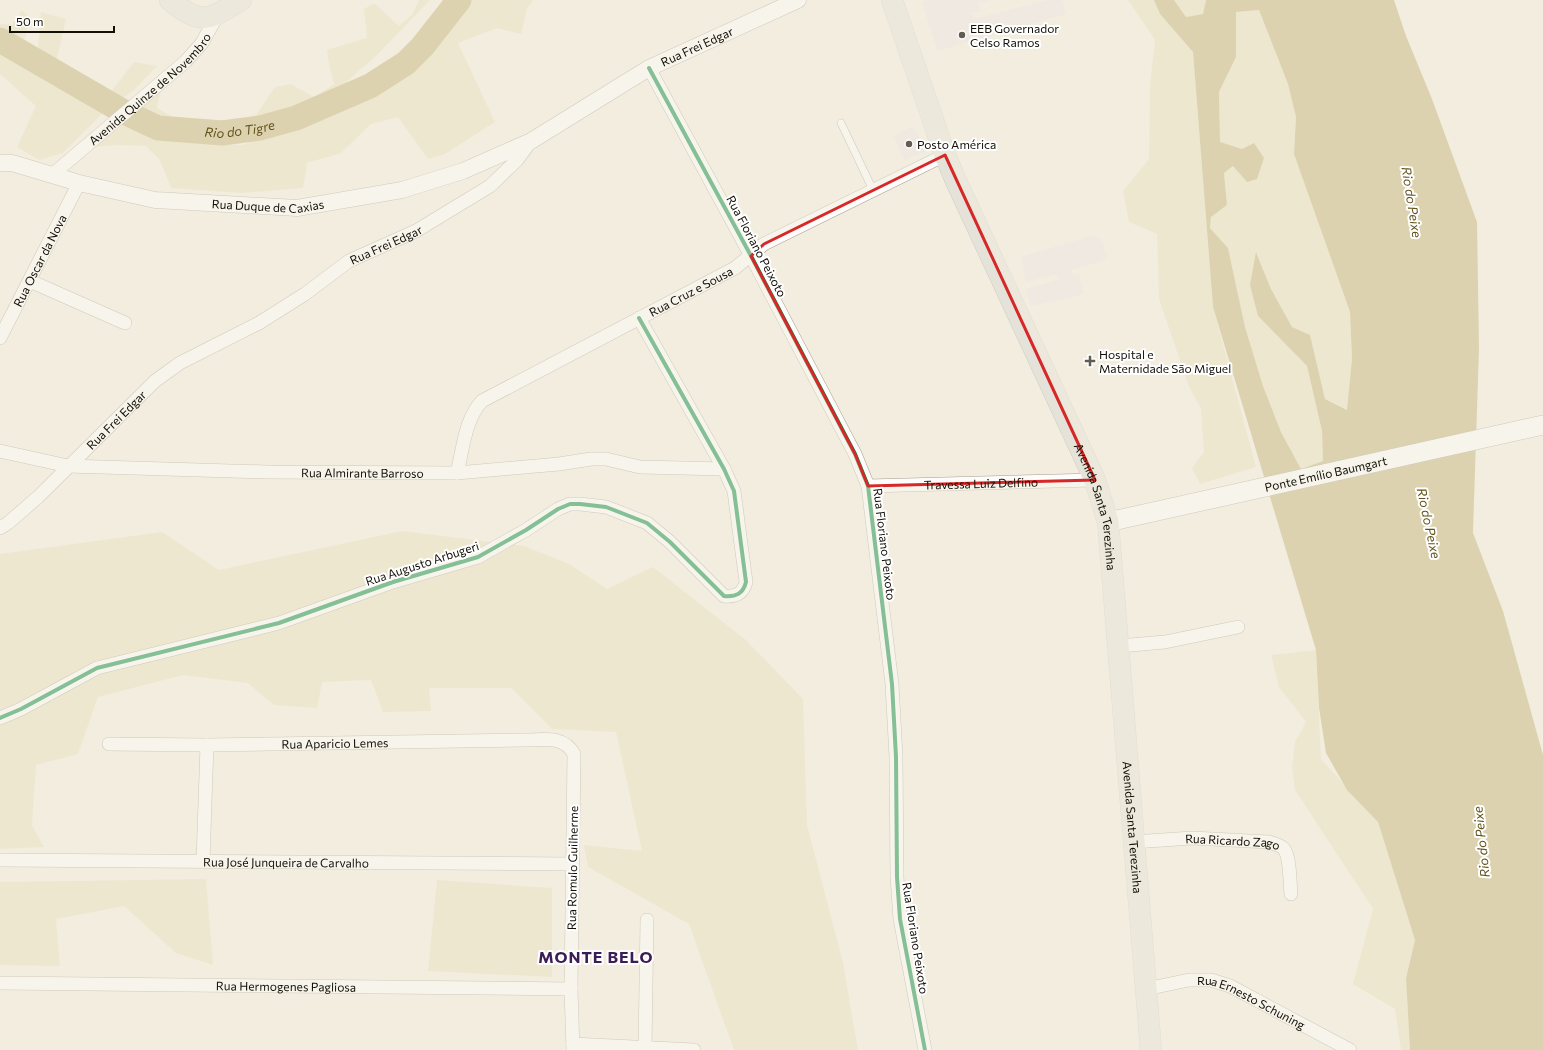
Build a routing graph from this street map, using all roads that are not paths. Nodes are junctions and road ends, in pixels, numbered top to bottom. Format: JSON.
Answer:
{"nodes":[{"id":1,"x":170,"y":0,"type":"edge"},
{"id":2,"x":241,"y":0,"type":"edge"},
{"id":3,"x":798,"y":0,"type":"edge"},
{"id":4,"x":892,"y":0,"type":"edge"},
{"id":5,"x":218,"y":14,"type":"junction"},
{"id":6,"x":649,"y":68,"type":"junction"},
{"id":7,"x":840,"y":123,"type":"dead end"},
{"id":8,"x":531,"y":141,"type":"junction"},
{"id":9,"x":945,"y":155,"type":"junction"},
{"id":10,"x":0,"y":163,"type":"edge"},
{"id":11,"x":53,"y":174,"type":"junction"},
{"id":12,"x":79,"y":183,"type":"junction"},
{"id":13,"x":873,"y":190,"type":"junction"},
{"id":14,"x":751,"y":256,"type":"junction"},
{"id":15,"x":30,"y":281,"type":"junction"},
{"id":16,"x":639,"y":318,"type":"junction"},
{"id":17,"x":125,"y":323,"type":"dead end"},
{"id":18,"x":0,"y":338,"type":"edge"},
{"id":19,"x":1543,"y":425,"type":"edge"},
{"id":20,"x":0,"y":451,"type":"edge"},
{"id":21,"x":68,"y":466,"type":"junction"},
{"id":22,"x":724,"y":469,"type":"junction"},
{"id":23,"x":457,"y":473,"type":"junction"},
{"id":24,"x":1095,"y":480,"type":"junction"},
{"id":25,"x":868,"y":486,"type":"junction"},
{"id":26,"x":1108,"y":522,"type":"junction"},
{"id":27,"x":0,"y":528,"type":"edge"},
{"id":28,"x":1238,"y":627,"type":"dead end"},
{"id":29,"x":1119,"y":646,"type":"junction"},
{"id":30,"x":0,"y":718,"type":"edge"},
{"id":31,"x":561,"y":741,"type":"joint"},
{"id":32,"x":109,"y":744,"type":"dead end"},
{"id":33,"x":207,"y":745,"type":"junction"},
{"id":34,"x":1133,"y":842,"type":"junction"},
{"id":35,"x":0,"y":860,"type":"edge"},
{"id":36,"x":203,"y":861,"type":"junction"},
{"id":37,"x":572,"y":864,"type":"junction"},
{"id":38,"x":1290,"y":894,"type":"dead end"},
{"id":39,"x":647,"y":920,"type":"dead end"},
{"id":40,"x":0,"y":983,"type":"edge"},
{"id":41,"x":571,"y":989,"type":"junction"},
{"id":42,"x":1146,"y":989,"type":"junction"},
{"id":43,"x":573,"y":1047,"type":"edge"},
{"id":44,"x":645,"y":1047,"type":"junction"},
{"id":45,"x":694,"y":1050,"type":"edge"},
{"id":46,"x":925,"y":1050,"type":"edge"},
{"id":47,"x":1151,"y":1050,"type":"edge"},
{"id":48,"x":1350,"y":1050,"type":"edge"}],
"edges":[{"from":1,"to":5,"type":"main road"},
{"from":2,"to":5,"type":"main road","name":"Avenida Quinze de Novembro"},
{"from":3,"to":6,"type":"street","name":"Rua Frei Edgar"},
{"from":4,"to":9,"type":"main road","name":"Avenida Santa Terezinha"},
{"from":5,"to":11,"type":"street","name":"Avenida Quinze de Novembro"},
{"from":6,"to":8,"type":"street","name":"Rua Frei Edgar"},
{"from":6,"to":14,"type":"street","name":"Rua Floriano Peixoto"},
{"from":7,"to":13,"type":"lane"},
{"from":8,"to":12,"type":"street","name":"Rua Duque de Caxias"},
{"from":8,"to":21,"type":"street","name":"Rua Frei Edgar"},
{"from":9,"to":13,"type":"street","name":"Rua Cruz e Sousa"},
{"from":9,"to":24,"type":"main road","name":"Avenida Santa Terezinha"},
{"from":10,"to":11,"type":"street","name":"Rua Duque de Caxias"},
{"from":11,"to":12,"type":"street","name":"Rua Duque de Caxias"},
{"from":12,"to":15,"type":"street","name":"Rua Oscar da Nova"},
{"from":13,"to":14,"type":"street","name":"Rua Cruz e Sousa"},
{"from":14,"to":16,"type":"street","name":"Rua Cruz e Sousa"},
{"from":14,"to":25,"type":"street","name":"Rua Floriano Peixoto"},
{"from":15,"to":17,"type":"street"},
{"from":15,"to":18,"type":"street","name":"Rua Oscar da Nova"},
{"from":16,"to":22,"type":"street","name":"Rua Augusto Arbugeri"},
{"from":16,"to":23,"type":"street","name":"Rua Cruz e Sousa"},
{"from":19,"to":26,"type":"main road","name":"Ponte Emílio Baumgart"},
{"from":20,"to":21,"type":"street","name":"Rua Almirante Barroso"},
{"from":21,"to":23,"type":"street","name":"Rua Almirante Barroso"},
{"from":21,"to":27,"type":"street","name":"Rua Frei Edgar"},
{"from":22,"to":23,"type":"street","name":"Rua Almirante Barroso"},
{"from":22,"to":30,"type":"street","name":"Rua Augusto Arbugeri"},
{"from":24,"to":25,"type":"street","name":"Travessa Luiz Delfino"},
{"from":24,"to":26,"type":"main road","name":"Avenida Santa Terezinha"},
{"from":25,"to":46,"type":"street","name":"Rua Floriano Peixoto"},
{"from":26,"to":29,"type":"main road","name":"Avenida Santa Terezinha"},
{"from":28,"to":29,"type":"street"},
{"from":29,"to":34,"type":"main road","name":"Avenida Santa Terezinha"},
{"from":31,"to":33,"type":"street","name":"Rua Aparicio Lemes"},
{"from":31,"to":37,"type":"street","name":"Rua Romulo Guilherme"},
{"from":32,"to":33,"type":"street","name":"Rua Aparicio Lemes"},
{"from":33,"to":36,"type":"street"},
{"from":34,"to":38,"type":"street","name":"Rua Ricardo Zago"},
{"from":34,"to":42,"type":"main road","name":"Avenida Santa Terezinha"},
{"from":35,"to":36,"type":"street","name":"Rua José Junqueira de Carvalho"},
{"from":36,"to":37,"type":"street","name":"Rua José Junqueira de Carvalho"},
{"from":37,"to":41,"type":"street","name":"Rua Romulo Guilherme"},
{"from":39,"to":44,"type":"street"},
{"from":40,"to":41,"type":"street","name":"Rua Hermogenes Pagliosa"},
{"from":41,"to":43,"type":"street","name":"Rua Romulo Guilherme"},
{"from":42,"to":47,"type":"main road","name":"Avenida Santa Terezinha"},
{"from":42,"to":48,"type":"street","name":"Rua Ernesto Schuning"},
{"from":43,"to":44,"type":"street"},
{"from":44,"to":45,"type":"street"}]}
